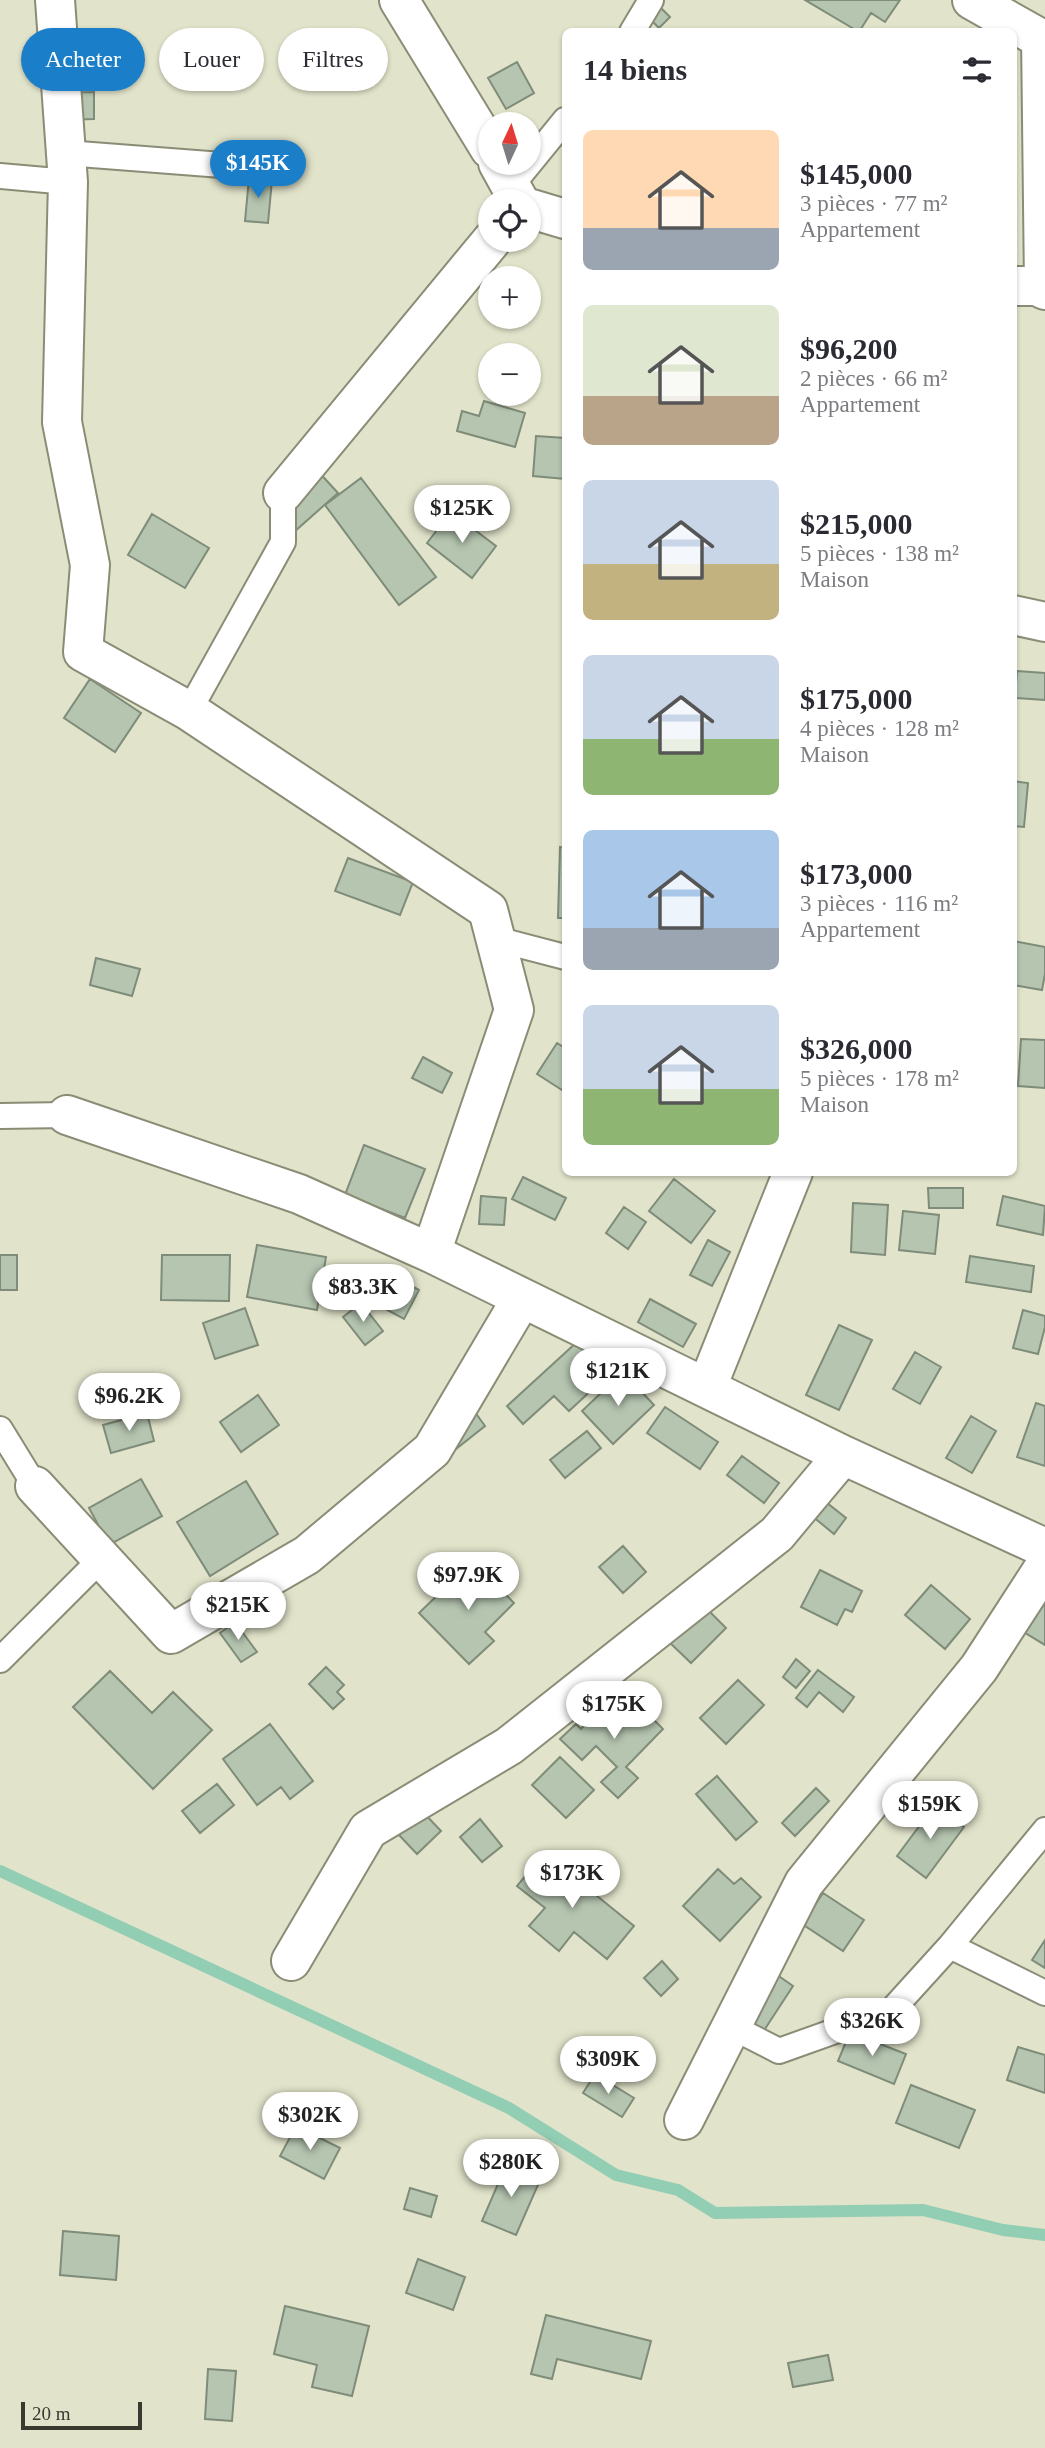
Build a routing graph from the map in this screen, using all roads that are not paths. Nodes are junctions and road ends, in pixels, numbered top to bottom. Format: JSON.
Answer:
{"nodes":[{"id":1,"x":55,"y":0,"type":"edge"},
{"id":2,"x":399,"y":0,"type":"edge"},
{"id":3,"x":651,"y":0,"type":"edge"},
{"id":4,"x":972,"y":0,"type":"edge"},
{"id":5,"x":634,"y":28,"type":"edge"},
{"id":6,"x":1041,"y":30,"type":"edge"},
{"id":7,"x":562,"y":124,"type":"edge"},
{"id":8,"x":478,"y":129,"type":"edge"},
{"id":9,"x":67,"y":167,"type":"junction"},
{"id":10,"x":248,"y":167,"type":"dead end"},
{"id":11,"x":0,"y":177,"type":"edge"},
{"id":12,"x":514,"y":189,"type":"edge"},
{"id":13,"x":541,"y":205,"type":"edge"},
{"id":14,"x":562,"y":217,"type":"edge"},
{"id":15,"x":482,"y":252,"type":"edge"},
{"id":16,"x":1032,"y":288,"type":"edge"},
{"id":17,"x":283,"y":493,"type":"joint"},
{"id":18,"x":1017,"y":616,"type":"edge"},
{"id":19,"x":1045,"y":622,"type":"edge"},
{"id":20,"x":189,"y":711,"type":"junction"},
{"id":21,"x":496,"y":939,"type":"junction"},
{"id":22,"x":562,"y":956,"type":"edge"},
{"id":23,"x":67,"y":1115,"type":"joint"},
{"id":24,"x":0,"y":1116,"type":"edge"},
{"id":25,"x":791,"y":1176,"type":"edge"},
{"id":26,"x":431,"y":1254,"type":"junction"},
{"id":27,"x":522,"y":1298,"type":"junction"},
{"id":28,"x":707,"y":1387,"type":"junction"},
{"id":29,"x":0,"y":1429,"type":"edge"},
{"id":30,"x":843,"y":1455,"type":"junction"},
{"id":31,"x":34,"y":1486,"type":"joint"},
{"id":32,"x":1045,"y":1548,"type":"edge"},
{"id":33,"x":101,"y":1559,"type":"junction"},
{"id":34,"x":1045,"y":1566,"type":"edge"},
{"id":35,"x":0,"y":1660,"type":"edge"},
{"id":36,"x":1045,"y":1830,"type":"edge"},
{"id":37,"x":950,"y":1945,"type":"junction"},
{"id":38,"x":291,"y":1961,"type":"dead end"},
{"id":39,"x":1045,"y":1993,"type":"edge"},
{"id":40,"x":732,"y":2027,"type":"junction"},
{"id":41,"x":684,"y":2120,"type":"dead end"}],
"edges":[{"from":1,"to":9,"type":"street"},
{"from":2,"to":8,"type":"street"},
{"from":3,"to":5,"type":"lane"},
{"from":4,"to":6,"type":"street"},
{"from":6,"to":16,"type":"lane"},
{"from":7,"to":12,"type":"lane"},
{"from":9,"to":10,"type":"lane"},
{"from":9,"to":11,"type":"lane"},
{"from":9,"to":20,"type":"street"},
{"from":13,"to":14,"type":"street"},
{"from":15,"to":17,"type":"street"},
{"from":17,"to":20,"type":"lane"},
{"from":18,"to":19,"type":"street"},
{"from":20,"to":21,"type":"street"},
{"from":21,"to":22,"type":"lane"},
{"from":21,"to":26,"type":"street"},
{"from":23,"to":24,"type":"lane"},
{"from":23,"to":26,"type":"street"},
{"from":25,"to":28,"type":"street"},
{"from":26,"to":27,"type":"street"},
{"from":27,"to":28,"type":"street"},
{"from":27,"to":33,"type":"street"},
{"from":28,"to":30,"type":"street"},
{"from":29,"to":31,"type":"lane"},
{"from":30,"to":32,"type":"street"},
{"from":30,"to":38,"type":"street"},
{"from":31,"to":33,"type":"street"},
{"from":33,"to":35,"type":"lane"},
{"from":34,"to":40,"type":"street"},
{"from":36,"to":37,"type":"lane"},
{"from":37,"to":39,"type":"lane"},
{"from":37,"to":40,"type":"lane"},
{"from":40,"to":41,"type":"street"}]}
